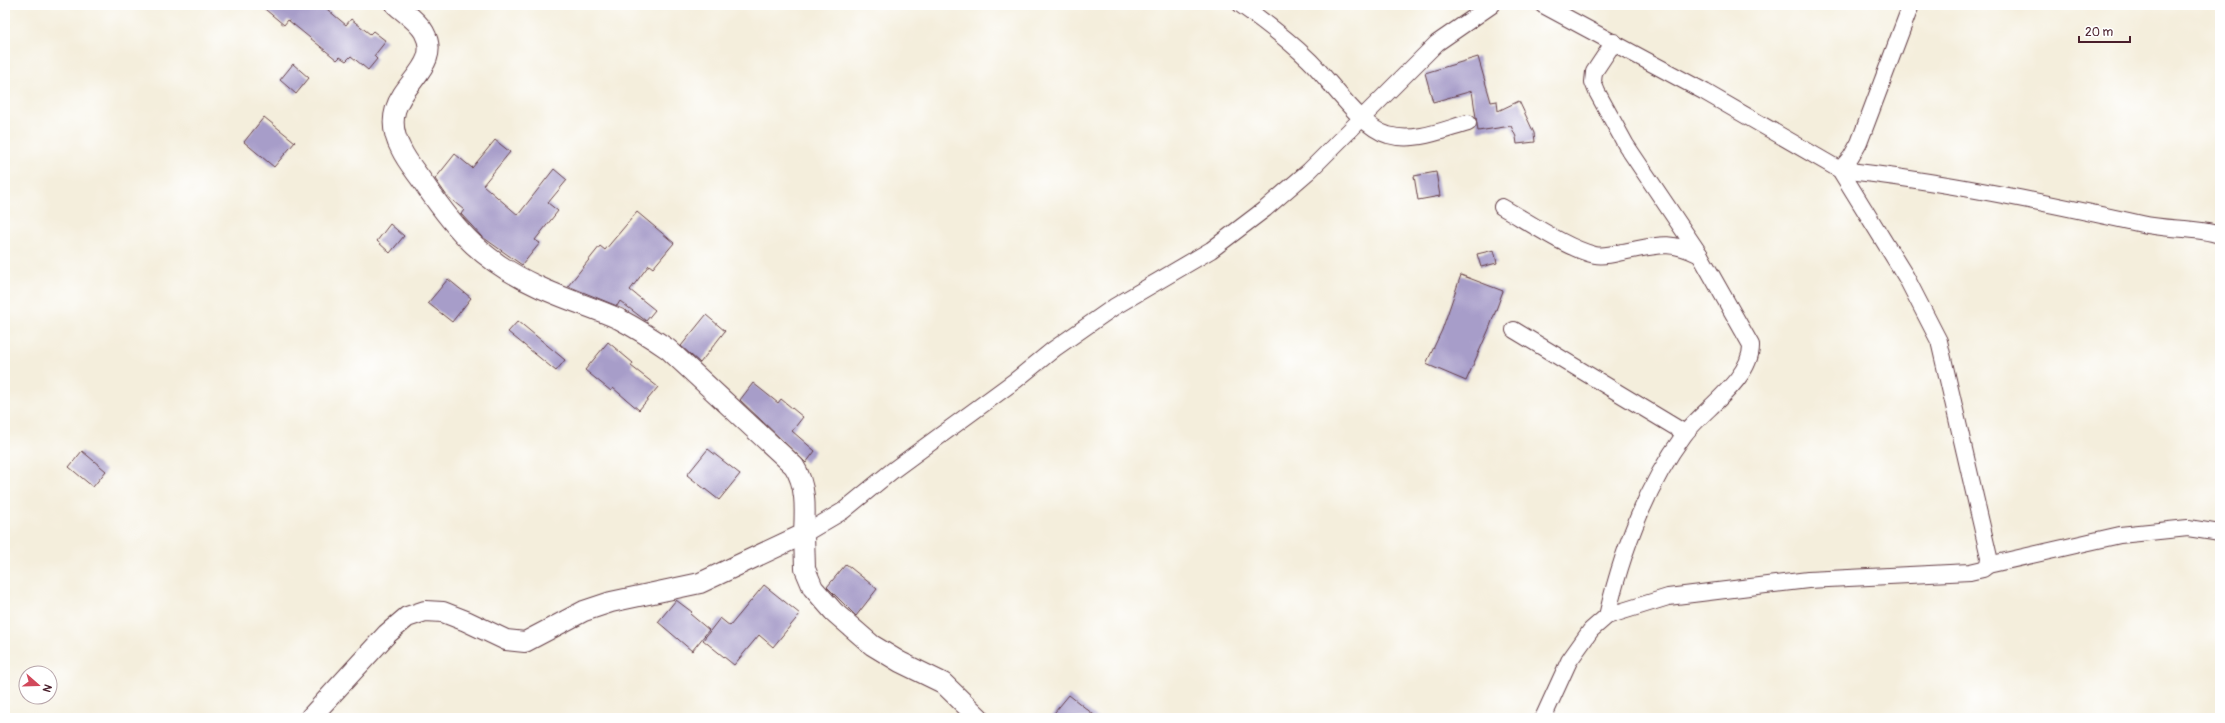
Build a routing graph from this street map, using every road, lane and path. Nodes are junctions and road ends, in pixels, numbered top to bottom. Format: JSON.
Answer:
{"nodes":[{"id":1,"x":396,"y":5,"type":"edge"},
{"id":2,"x":1240,"y":5,"type":"edge"},
{"id":3,"x":1492,"y":5,"type":"edge"},
{"id":4,"x":1543,"y":5,"type":"edge"},
{"id":5,"x":1911,"y":5,"type":"edge"},
{"id":6,"x":1614,"y":42,"type":"junction"},
{"id":7,"x":1362,"y":118,"type":"junction"},
{"id":8,"x":1468,"y":123,"type":"dead end"},
{"id":9,"x":1840,"y":170,"type":"junction"},
{"id":10,"x":1502,"y":207,"type":"dead end"},
{"id":11,"x":2220,"y":235,"type":"edge"},
{"id":12,"x":1700,"y":255,"type":"junction"},
{"id":13,"x":1514,"y":330,"type":"dead end"},
{"id":14,"x":1685,"y":434,"type":"junction"},
{"id":15,"x":2220,"y":533,"type":"edge"},
{"id":16,"x":804,"y":534,"type":"junction"},
{"id":17,"x":1988,"y":565,"type":"junction"},
{"id":18,"x":1607,"y":616,"type":"junction"},
{"id":19,"x":310,"y":718,"type":"edge"},
{"id":20,"x":979,"y":718,"type":"edge"},
{"id":21,"x":1543,"y":718,"type":"edge"}],
"edges":[{"from":1,"to":16,"type":"street"},
{"from":2,"to":7,"type":"street"},
{"from":3,"to":7,"type":"street"},
{"from":4,"to":6,"type":"street"},
{"from":5,"to":9,"type":"street"},
{"from":6,"to":9,"type":"street"},
{"from":6,"to":12,"type":"street"},
{"from":7,"to":8,"type":"street"},
{"from":7,"to":16,"type":"street"},
{"from":9,"to":11,"type":"street"},
{"from":9,"to":17,"type":"street"},
{"from":10,"to":12,"type":"street"},
{"from":12,"to":14,"type":"street"},
{"from":13,"to":14,"type":"street"},
{"from":14,"to":18,"type":"street"},
{"from":15,"to":17,"type":"street"},
{"from":16,"to":19,"type":"street"},
{"from":16,"to":20,"type":"street"},
{"from":17,"to":18,"type":"street"},
{"from":18,"to":21,"type":"street"}]}
